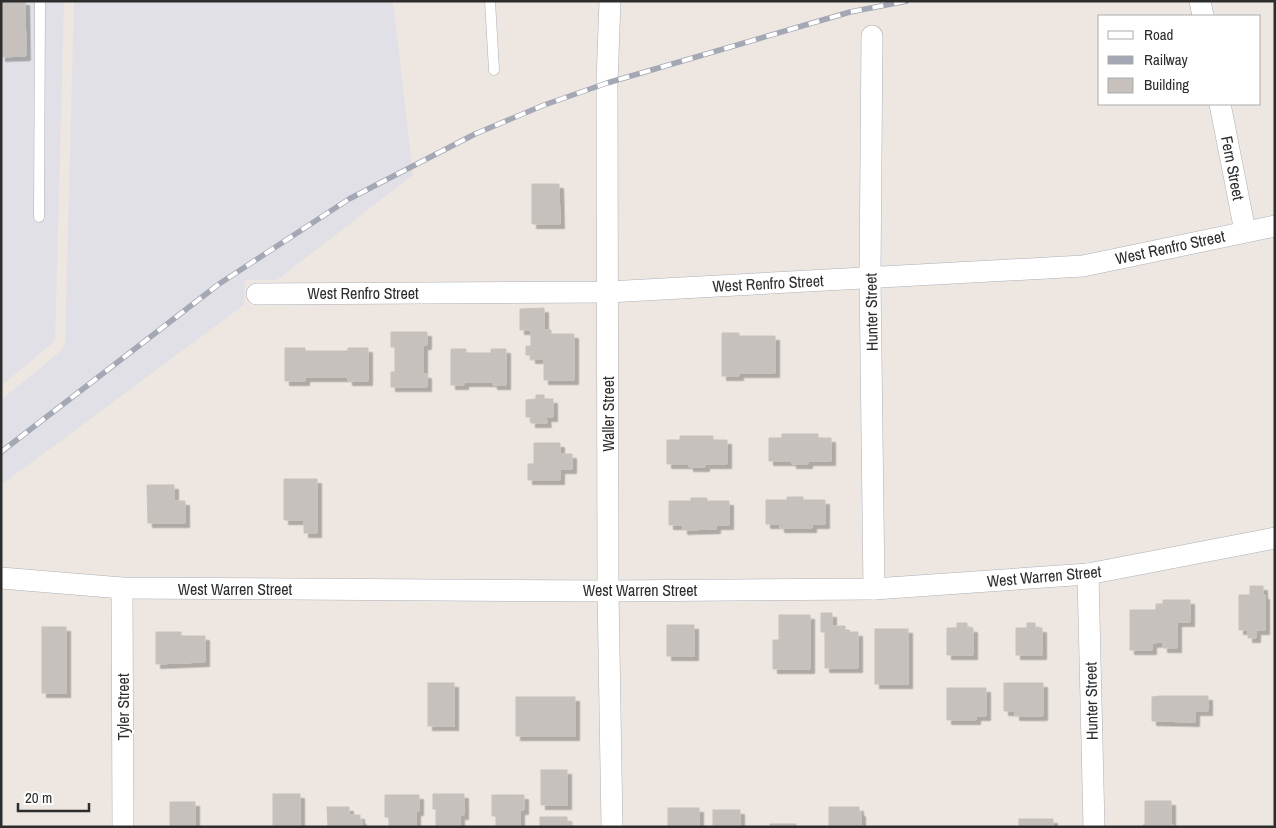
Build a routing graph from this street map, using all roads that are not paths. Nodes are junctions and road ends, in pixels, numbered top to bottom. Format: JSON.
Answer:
{"nodes":[{"id":1,"x":40,"y":1,"type":"edge"},
{"id":2,"x":490,"y":1,"type":"edge"},
{"id":3,"x":610,"y":1,"type":"edge"},
{"id":4,"x":1200,"y":1,"type":"edge"},
{"id":5,"x":1203,"y":15,"type":"edge"},
{"id":6,"x":872,"y":36,"type":"dead end"},
{"id":7,"x":494,"y":70,"type":"dead end"},
{"id":8,"x":1220,"y":105,"type":"edge"},
{"id":9,"x":39,"y":218,"type":"dead end"},
{"id":10,"x":1275,"y":226,"type":"edge"},
{"id":11,"x":1245,"y":231,"type":"junction"},
{"id":12,"x":870,"y":277,"type":"junction"},
{"id":13,"x":608,"y":292,"type":"junction"},
{"id":14,"x":257,"y":294,"type":"dead end"},
{"id":15,"x":1275,"y":538,"type":"edge"},
{"id":16,"x":1088,"y":574,"type":"junction"},
{"id":17,"x":1,"y":578,"type":"edge"},
{"id":18,"x":122,"y":588,"type":"junction"},
{"id":19,"x":874,"y":589,"type":"junction"},
{"id":20,"x":608,"y":591,"type":"junction"},
{"id":21,"x":123,"y":827,"type":"edge"},
{"id":22,"x":612,"y":827,"type":"edge"},
{"id":23,"x":1094,"y":827,"type":"edge"}],
"edges":[{"from":1,"to":9,"type":"lane"},
{"from":2,"to":7,"type":"lane"},
{"from":3,"to":13,"type":"street","name":"Waller Street"},
{"from":4,"to":5,"type":"street"},
{"from":6,"to":12,"type":"street","name":"Hunter Street"},
{"from":8,"to":11,"type":"street","name":"Fern Street"},
{"from":10,"to":11,"type":"street","name":"West Renfro Street"},
{"from":11,"to":12,"type":"street","name":"West Renfro Street"},
{"from":12,"to":13,"type":"street","name":"West Renfro Street"},
{"from":12,"to":19,"type":"street","name":"Hunter Street"},
{"from":13,"to":14,"type":"street","name":"West Renfro Street"},
{"from":13,"to":20,"type":"street","name":"Waller Street"},
{"from":15,"to":16,"type":"street","name":"West Warren Street"},
{"from":16,"to":19,"type":"street","name":"West Warren Street"},
{"from":16,"to":23,"type":"street","name":"Hunter Street"},
{"from":17,"to":18,"type":"street","name":"West Warren Street"},
{"from":18,"to":20,"type":"street","name":"West Warren Street"},
{"from":18,"to":21,"type":"street","name":"Tyler Street"},
{"from":19,"to":20,"type":"street","name":"West Warren Street"},
{"from":20,"to":22,"type":"street","name":"Waller Street"}]}
